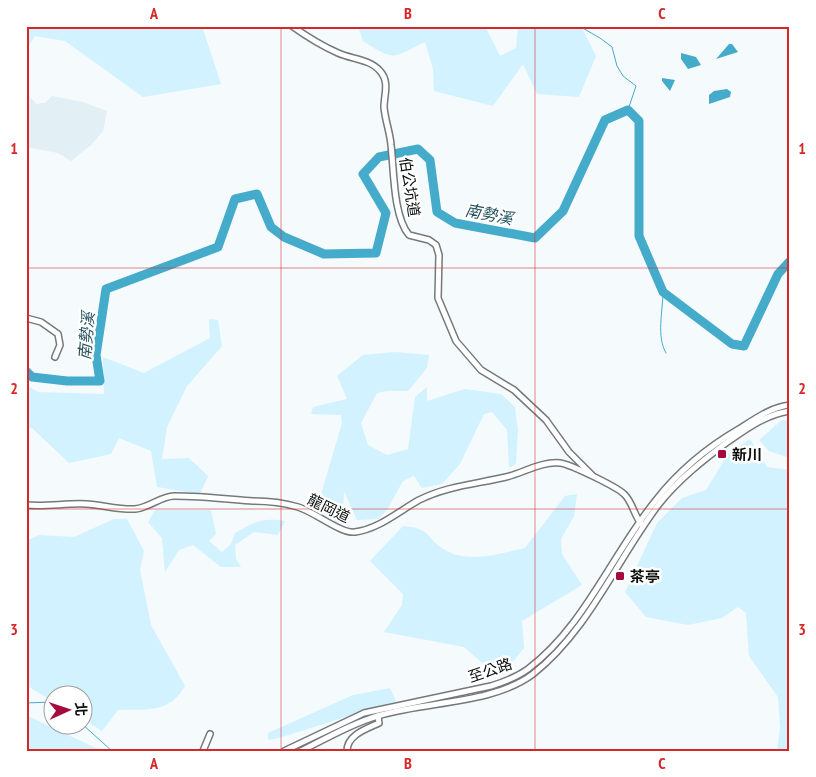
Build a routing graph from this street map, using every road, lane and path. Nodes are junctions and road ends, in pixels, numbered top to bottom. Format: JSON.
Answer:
{"nodes":[{"id":1,"x":292,"y":26,"type":"edge"},
{"id":2,"x":26,"y":318,"type":"edge"},
{"id":3,"x":55,"y":356,"type":"dead end"},
{"id":4,"x":790,"y":405,"type":"edge"},
{"id":5,"x":790,"y":411,"type":"edge"},
{"id":6,"x":593,"y":475,"type":"junction"},
{"id":7,"x":26,"y":505,"type":"edge"},
{"id":8,"x":641,"y":524,"type":"junction"},
{"id":9,"x":586,"y":610,"type":"junction"},
{"id":10,"x":547,"y":653,"type":"junction"},
{"id":11,"x":551,"y":658,"type":"junction"},
{"id":12,"x":436,"y":701,"type":"junction"},
{"id":13,"x":378,"y":716,"type":"junction"},
{"id":14,"x":210,"y":734,"type":"dead end"},
{"id":15,"x":314,"y":737,"type":"junction"},
{"id":16,"x":318,"y":743,"type":"junction"},
{"id":17,"x":204,"y":751,"type":"edge"},
{"id":18,"x":284,"y":751,"type":"edge"},
{"id":19,"x":301,"y":751,"type":"edge"},
{"id":20,"x":347,"y":751,"type":"edge"}],
"edges":[{"from":1,"to":6,"type":"street","name":"伯公坑道"},
{"from":2,"to":3,"type":"street"},
{"from":4,"to":8,"type":"street"},
{"from":5,"to":8,"type":"street"},
{"from":6,"to":7,"type":"street","name":"龍岡道"},
{"from":6,"to":8,"type":"street","name":"龍岡道"},
{"from":8,"to":9,"type":"street","name":"至公路"},
{"from":9,"to":10,"type":"street","name":"至公路"},
{"from":9,"to":11,"type":"street","name":"至公路"},
{"from":10,"to":11,"type":"street"},
{"from":10,"to":12,"type":"street","name":"至公路"},
{"from":11,"to":12,"type":"street","name":"至公路"},
{"from":12,"to":13,"type":"street","name":"至公路"},
{"from":12,"to":15,"type":"street","name":"至公路"},
{"from":13,"to":16,"type":"street","name":"至公路"},
{"from":13,"to":20,"type":"street"},
{"from":14,"to":17,"type":"street"},
{"from":15,"to":16,"type":"street"},
{"from":15,"to":18,"type":"street","name":"至公路"},
{"from":16,"to":19,"type":"street","name":"至公路"}]}
